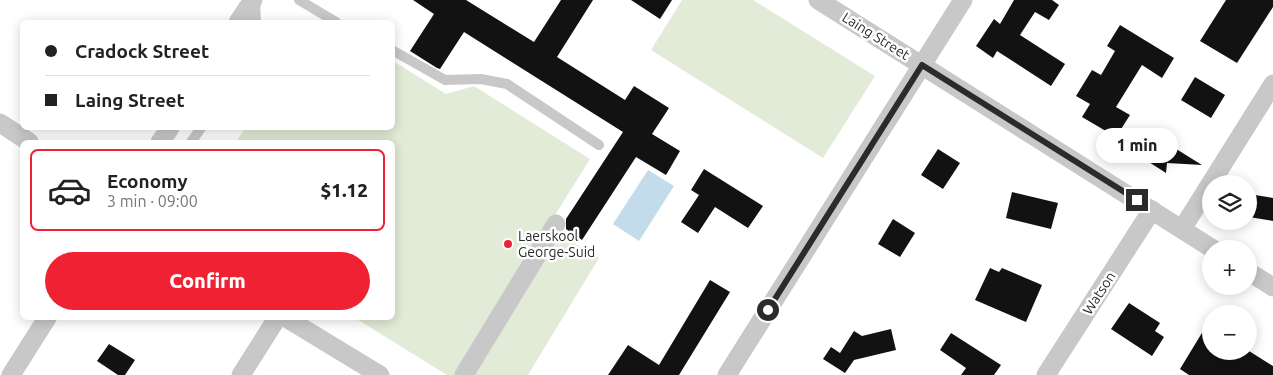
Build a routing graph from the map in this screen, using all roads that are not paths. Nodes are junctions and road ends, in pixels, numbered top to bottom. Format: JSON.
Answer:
{"nodes":[{"id":1,"x":254,"y":0,"type":"edge"},
{"id":2,"x":298,"y":0,"type":"edge"},
{"id":3,"x":818,"y":0,"type":"edge"},
{"id":4,"x":964,"y":0,"type":"edge"},
{"id":5,"x":239,"y":20,"type":"edge"},
{"id":6,"x":256,"y":20,"type":"edge"},
{"id":7,"x":333,"y":20,"type":"edge"},
{"id":8,"x":395,"y":52,"type":"edge"},
{"id":9,"x":922,"y":65,"type":"junction"},
{"id":10,"x":1273,"y":84,"type":"edge"},
{"id":11,"x":0,"y":123,"type":"edge"},
{"id":12,"x":26,"y":140,"type":"edge"},
{"id":13,"x":600,"y":145,"type":"dead end"},
{"id":14,"x":1152,"y":210,"type":"junction"},
{"id":15,"x":556,"y":224,"type":"dead end"},
{"id":16,"x":1182,"y":229,"type":"junction"},
{"id":17,"x":1202,"y":242,"type":"edge"},
{"id":18,"x":1257,"y":277,"type":"edge"},
{"id":19,"x":1273,"y":287,"type":"edge"},
{"id":20,"x":47,"y":320,"type":"edge"},
{"id":21,"x":277,"y":320,"type":"edge"},
{"id":22,"x":289,"y":320,"type":"edge"},
{"id":23,"x":11,"y":375,"type":"edge"},
{"id":24,"x":241,"y":375,"type":"edge"},
{"id":25,"x":380,"y":375,"type":"edge"},
{"id":26,"x":464,"y":375,"type":"edge"},
{"id":27,"x":727,"y":375,"type":"edge"},
{"id":28,"x":1046,"y":375,"type":"edge"}],
"edges":[{"from":1,"to":5,"type":"street"},
{"from":1,"to":6,"type":"lane"},
{"from":2,"to":7,"type":"lane"},
{"from":3,"to":9,"type":"street","name":"Laing Street"},
{"from":4,"to":9,"type":"street"},
{"from":8,"to":13,"type":"lane"},
{"from":9,"to":14,"type":"street","name":"Laing Street"},
{"from":9,"to":27,"type":"street"},
{"from":10,"to":16,"type":"street"},
{"from":11,"to":12,"type":"street"},
{"from":14,"to":16,"type":"street","name":"Laing Street"},
{"from":14,"to":28,"type":"street","name":"Watson"},
{"from":15,"to":26,"type":"street"},
{"from":16,"to":17,"type":"street","name":"Laing Street"},
{"from":18,"to":19,"type":"street"},
{"from":20,"to":23,"type":"street"},
{"from":21,"to":24,"type":"street"},
{"from":22,"to":25,"type":"street"}]}
